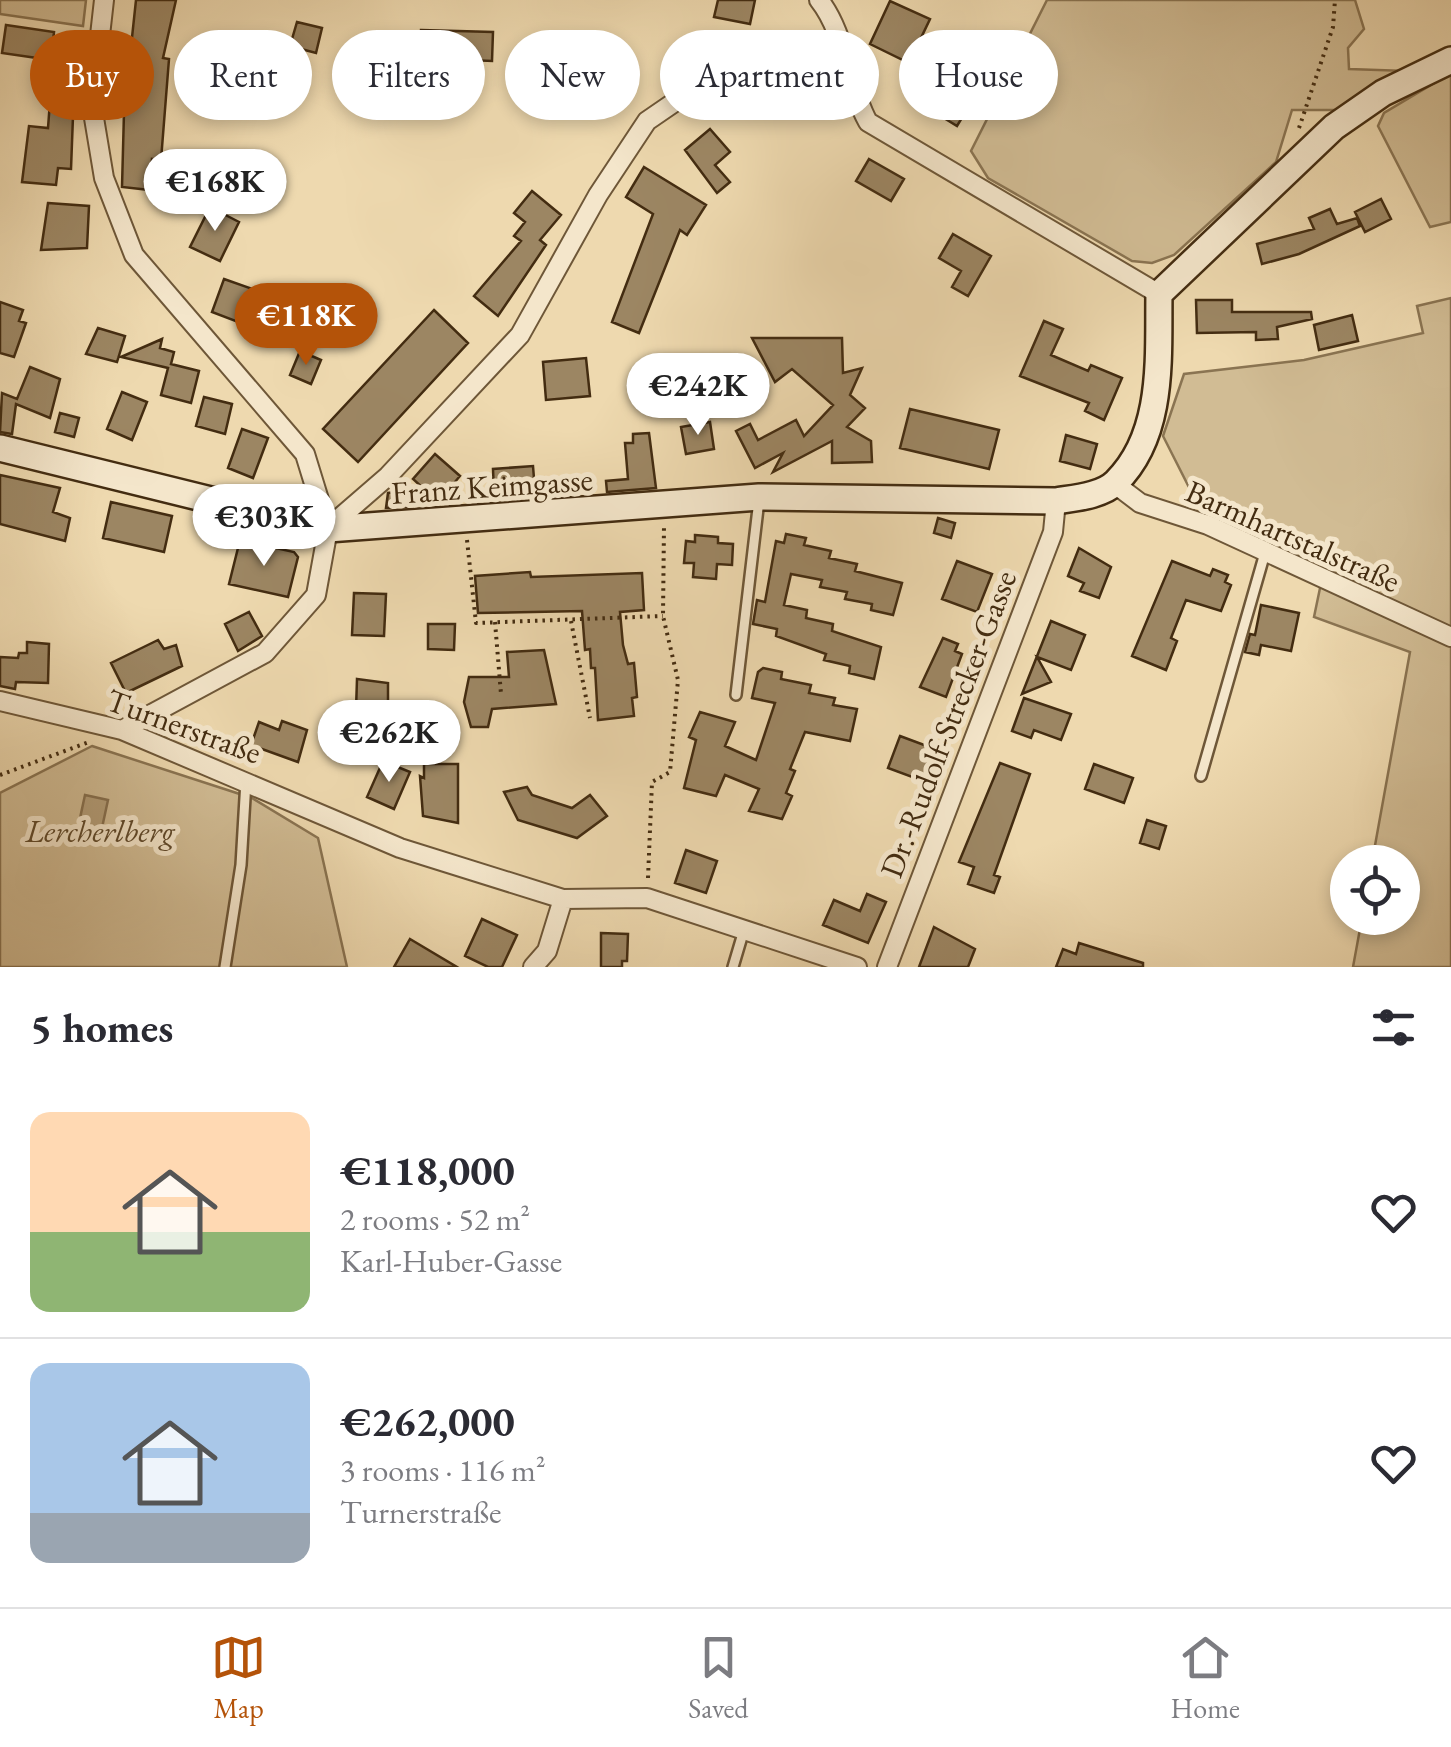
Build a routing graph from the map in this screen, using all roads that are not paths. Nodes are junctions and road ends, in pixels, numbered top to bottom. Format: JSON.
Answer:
{"nodes":[{"id":1,"x":104,"y":0,"type":"edge"},
{"id":2,"x":819,"y":0,"type":"edge"},
{"id":3,"x":836,"y":30,"type":"edge"},
{"id":4,"x":1451,"y":60,"type":"edge"},
{"id":5,"x":660,"y":113,"type":"edge"},
{"id":6,"x":867,"y":120,"type":"edge"},
{"id":7,"x":1159,"y":294,"type":"junction"},
{"id":8,"x":0,"y":448,"type":"edge"},
{"id":9,"x":1114,"y":484,"type":"junction"},
{"id":10,"x":760,"y":497,"type":"junction"},
{"id":11,"x":1056,"y":501,"type":"junction"},
{"id":12,"x":328,"y":529,"type":"junction"},
{"id":13,"x":1265,"y":553,"type":"junction"},
{"id":14,"x":1451,"y":637,"type":"edge"},
{"id":15,"x":736,"y":695,"type":"dead end"},
{"id":16,"x":0,"y":702,"type":"edge"},
{"id":17,"x":122,"y":730,"type":"junction"},
{"id":18,"x":1201,"y":776,"type":"dead end"},
{"id":19,"x":246,"y":780,"type":"junction"},
{"id":20,"x":563,"y":899,"type":"junction"},
{"id":21,"x":744,"y":930,"type":"junction"},
{"id":22,"x":226,"y":967,"type":"edge"},
{"id":23,"x":533,"y":967,"type":"edge"},
{"id":24,"x":733,"y":967,"type":"edge"},
{"id":25,"x":857,"y":967,"type":"edge"},
{"id":26,"x":887,"y":967,"type":"edge"}],
"edges":[{"from":1,"to":12,"type":"street"},
{"from":2,"to":3,"type":"street"},
{"from":4,"to":7,"type":"main road"},
{"from":5,"to":12,"type":"street"},
{"from":6,"to":7,"type":"street"},
{"from":7,"to":9,"type":"main road"},
{"from":8,"to":12,"type":"main road","name":"Franz Keimgasse"},
{"from":9,"to":11,"type":"main road","name":"Franz Keimgasse"},
{"from":9,"to":13,"type":"street","name":"Barmhartstalstraße"},
{"from":10,"to":11,"type":"main road","name":"Franz Keimgasse"},
{"from":10,"to":12,"type":"main road","name":"Franz Keimgasse"},
{"from":10,"to":15,"type":"lane"},
{"from":11,"to":26,"type":"street","name":"Dr.-Rudolf-Strecker-Gasse"},
{"from":12,"to":17,"type":"street"},
{"from":13,"to":14,"type":"street","name":"Barmhartstalstraße"},
{"from":13,"to":18,"type":"lane"},
{"from":16,"to":17,"type":"street","name":"Turnerstraße"},
{"from":17,"to":19,"type":"street","name":"Turnerstraße"},
{"from":19,"to":20,"type":"street","name":"Turnerstraße"},
{"from":19,"to":22,"type":"lane"},
{"from":20,"to":21,"type":"street","name":"Turnerstraße"},
{"from":20,"to":23,"type":"street"},
{"from":21,"to":24,"type":"lane"},
{"from":21,"to":25,"type":"street","name":"Turnerstraße"}]}
